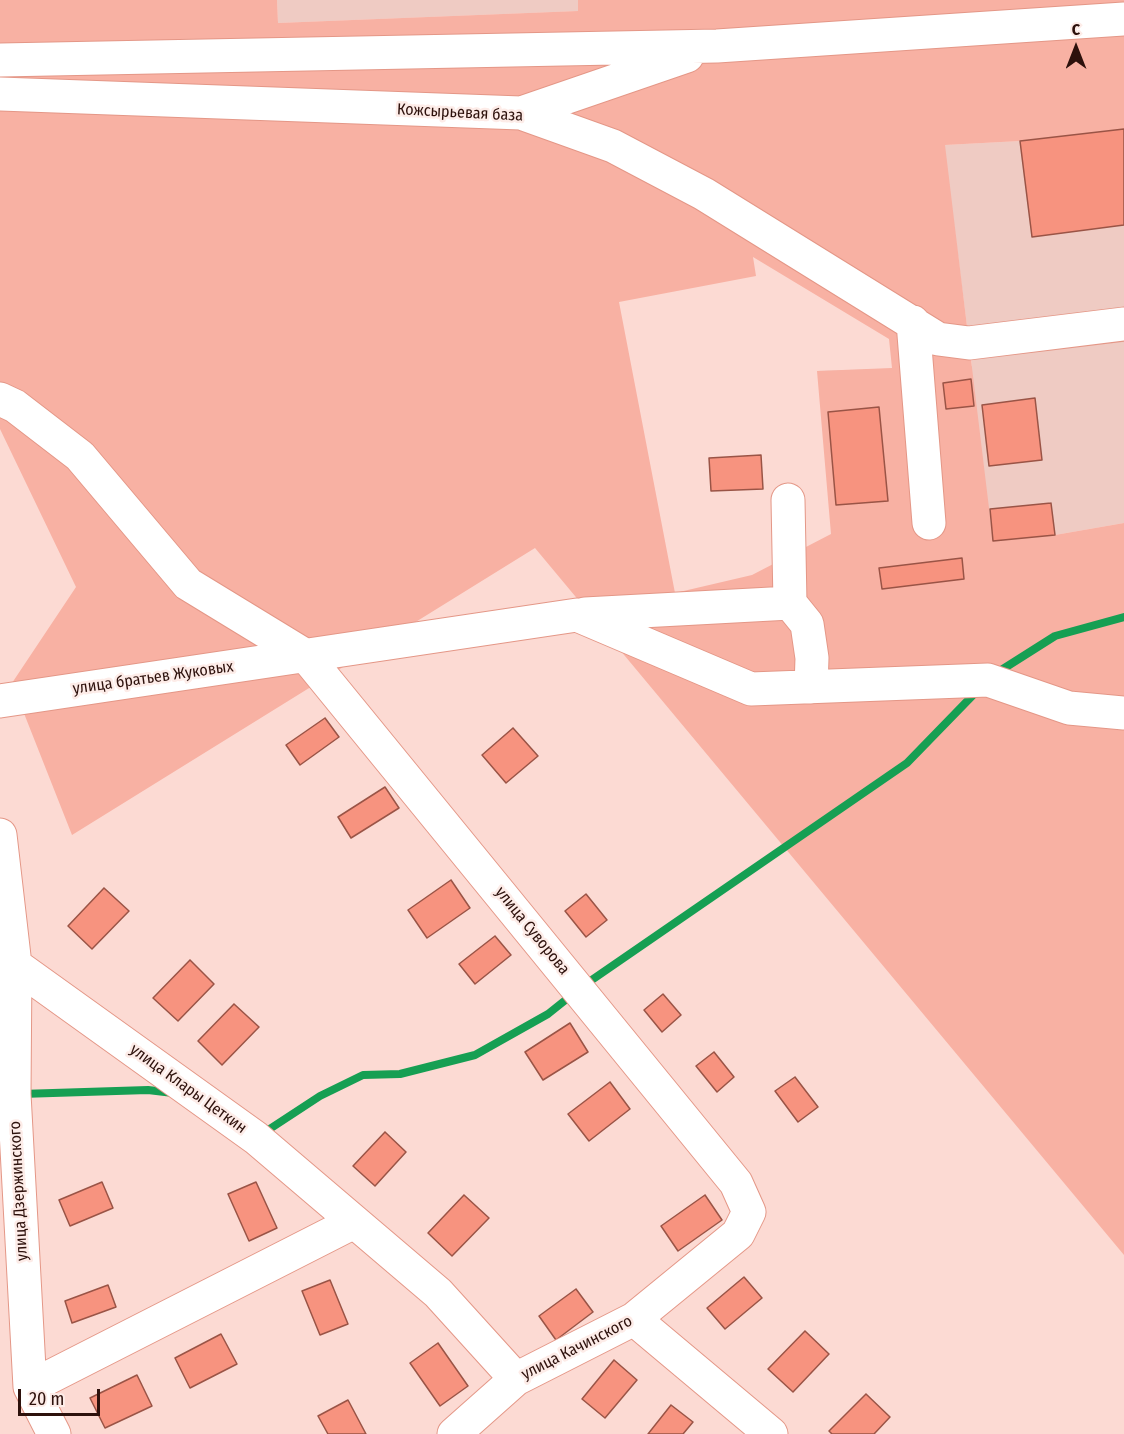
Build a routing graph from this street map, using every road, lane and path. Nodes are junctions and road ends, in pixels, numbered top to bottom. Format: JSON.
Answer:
{"nodes":[{"id":1,"x":1124,"y":19,"type":"edge"},
{"id":2,"x":717,"y":46,"type":"junction"},
{"id":3,"x":0,"y":60,"type":"edge"},
{"id":4,"x":0,"y":94,"type":"edge"},
{"id":5,"x":521,"y":113,"type":"junction"},
{"id":6,"x":913,"y":322,"type":"junction"},
{"id":7,"x":1124,"y":324,"type":"edge"},
{"id":8,"x":0,"y":399,"type":"edge"},
{"id":9,"x":788,"y":500,"type":"dead end"},
{"id":10,"x":929,"y":522,"type":"dead end"},
{"id":11,"x":790,"y":603,"type":"junction"},
{"id":12,"x":577,"y":615,"type":"junction"},
{"id":13,"x":306,"y":656,"type":"junction"},
{"id":14,"x":810,"y":687,"type":"junction"},
{"id":15,"x":0,"y":700,"type":"edge"},
{"id":16,"x":1124,"y":713,"type":"edge"},
{"id":17,"x":0,"y":835,"type":"edge"},
{"id":18,"x":15,"y":965,"type":"junction"},
{"id":19,"x":749,"y":1212,"type":"joint"},
{"id":20,"x":354,"y":1222,"type":"junction"},
{"id":21,"x":634,"y":1319,"type":"junction"},
{"id":22,"x":516,"y":1378,"type":"junction"},
{"id":23,"x":30,"y":1387,"type":"junction"},
{"id":24,"x":54,"y":1434,"type":"edge"},
{"id":25,"x":454,"y":1434,"type":"edge"},
{"id":26,"x":771,"y":1434,"type":"edge"}],
"edges":[{"from":1,"to":2,"type":"street"},
{"from":2,"to":3,"type":"street"},
{"from":2,"to":5,"type":"street"},
{"from":4,"to":5,"type":"street","name":"Кожсырьевая база"},
{"from":5,"to":6,"type":"street","name":"Кожсырьевая база"},
{"from":6,"to":7,"type":"street","name":"Кожсырьевая база"},
{"from":6,"to":10,"type":"street"},
{"from":8,"to":13,"type":"street","name":"улица Суворова"},
{"from":9,"to":11,"type":"street"},
{"from":11,"to":12,"type":"street","name":"улица братьев Жуковых"},
{"from":11,"to":14,"type":"street"},
{"from":12,"to":13,"type":"street","name":"улица братьев Жуковых"},
{"from":12,"to":14,"type":"street"},
{"from":13,"to":15,"type":"street","name":"улица братьев Жуковых"},
{"from":13,"to":19,"type":"street","name":"улица Суворова"},
{"from":14,"to":16,"type":"street"},
{"from":17,"to":18,"type":"street","name":"улица Дзержинского"},
{"from":18,"to":20,"type":"street","name":"улица Клары Цеткин"},
{"from":18,"to":23,"type":"street","name":"улица Дзержинского"},
{"from":19,"to":21,"type":"street","name":"улица Качинского"},
{"from":20,"to":22,"type":"street","name":"улица Клары Цеткин"},
{"from":20,"to":23,"type":"street"},
{"from":21,"to":22,"type":"street","name":"улица Качинского"},
{"from":21,"to":26,"type":"street"},
{"from":22,"to":25,"type":"street","name":"улица Качинского"},
{"from":23,"to":24,"type":"street","name":"улица Дзержинского"}]}
